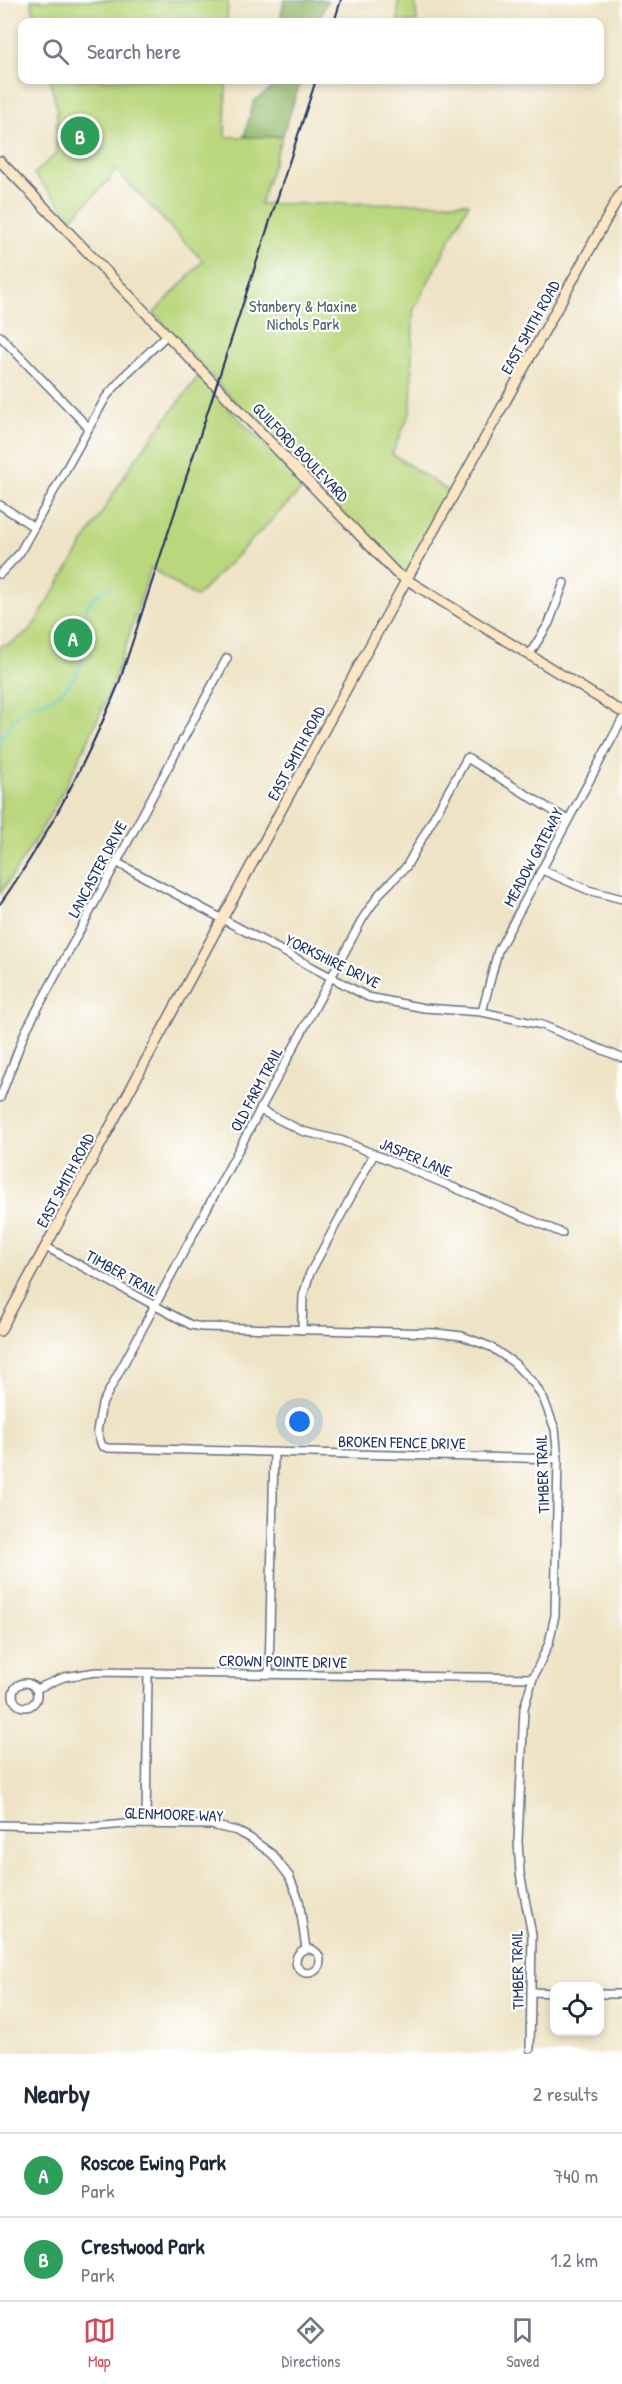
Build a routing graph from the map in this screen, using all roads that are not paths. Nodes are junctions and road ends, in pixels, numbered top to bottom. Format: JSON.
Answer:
{"nodes":[{"id":1,"x":0,"y":161,"type":"edge"},
{"id":2,"x":622,"y":191,"type":"edge"},
{"id":3,"x":167,"y":335,"type":"junction"},
{"id":4,"x":0,"y":336,"type":"edge"},
{"id":5,"x":88,"y":428,"type":"junction"},
{"id":6,"x":0,"y":505,"type":"edge"},
{"id":7,"x":33,"y":527,"type":"junction"},
{"id":8,"x":0,"y":574,"type":"edge"},
{"id":9,"x":407,"y":580,"type":"junction"},
{"id":10,"x":564,"y":583,"type":"dead end"},
{"id":11,"x":528,"y":655,"type":"junction"},
{"id":12,"x":227,"y":658,"type":"dead end"},
{"id":13,"x":622,"y":712,"type":"edge"},
{"id":14,"x":622,"y":720,"type":"edge"},
{"id":15,"x":568,"y":820,"type":"junction"},
{"id":16,"x":116,"y":862,"type":"junction"},
{"id":17,"x":542,"y":870,"type":"junction"},
{"id":18,"x":622,"y":899,"type":"edge"},
{"id":19,"x":223,"y":920,"type":"junction"},
{"id":20,"x":331,"y":978,"type":"junction"},
{"id":21,"x":482,"y":1012,"type":"junction"},
{"id":22,"x":622,"y":1058,"type":"edge"},
{"id":23,"x":0,"y":1098,"type":"edge"},
{"id":24,"x":260,"y":1110,"type":"junction"},
{"id":25,"x":374,"y":1154,"type":"junction"},
{"id":26,"x":562,"y":1233,"type":"dead end"},
{"id":27,"x":46,"y":1247,"type":"junction"},
{"id":28,"x":154,"y":1306,"type":"junction"},
{"id":29,"x":302,"y":1330,"type":"junction"},
{"id":30,"x":0,"y":1331,"type":"edge"},
{"id":31,"x":102,"y":1446,"type":"joint"},
{"id":32,"x":274,"y":1452,"type":"junction"},
{"id":33,"x":558,"y":1459,"type":"junction"},
{"id":34,"x":148,"y":1673,"type":"junction"},
{"id":35,"x":269,"y":1674,"type":"junction"},
{"id":36,"x":533,"y":1678,"type":"junction"},
{"id":37,"x":36,"y":1689,"type":"dead end"},
{"id":38,"x":146,"y":1824,"type":"junction"},
{"id":39,"x":0,"y":1825,"type":"edge"},
{"id":40,"x":306,"y":1949,"type":"dead end"},
{"id":41,"x":532,"y":1992,"type":"junction"},
{"id":42,"x":550,"y":1993,"type":"edge"},
{"id":43,"x":604,"y":1994,"type":"edge"},
{"id":44,"x":622,"y":1994,"type":"edge"},
{"id":45,"x":530,"y":2049,"type":"dead end"}],
"edges":[{"from":1,"to":3,"type":"street","name":"GUILFORD BOULEVARD"},
{"from":2,"to":9,"type":"street","name":"EAST SMITH ROAD"},
{"from":3,"to":5,"type":"street"},
{"from":3,"to":9,"type":"street","name":"GUILFORD BOULEVARD"},
{"from":4,"to":5,"type":"street"},
{"from":5,"to":7,"type":"street"},
{"from":6,"to":7,"type":"street"},
{"from":7,"to":8,"type":"street"},
{"from":9,"to":11,"type":"street","name":"GUILFORD BOULEVARD"},
{"from":9,"to":19,"type":"street","name":"EAST SMITH ROAD"},
{"from":10,"to":11,"type":"street"},
{"from":11,"to":13,"type":"street","name":"GUILFORD BOULEVARD"},
{"from":12,"to":16,"type":"street","name":"LANCASTER DRIVE"},
{"from":14,"to":15,"type":"street","name":"MEADOW GATEWAY"},
{"from":15,"to":17,"type":"street","name":"MEADOW GATEWAY"},
{"from":15,"to":20,"type":"street","name":"OLD FARM TRAIL"},
{"from":16,"to":19,"type":"street","name":"YORKSHIRE DRIVE"},
{"from":16,"to":23,"type":"street","name":"LANCASTER DRIVE"},
{"from":17,"to":18,"type":"street"},
{"from":17,"to":21,"type":"street","name":"MEADOW GATEWAY"},
{"from":19,"to":20,"type":"street","name":"YORKSHIRE DRIVE"},
{"from":19,"to":27,"type":"street","name":"EAST SMITH ROAD"},
{"from":20,"to":21,"type":"street","name":"YORKSHIRE DRIVE"},
{"from":20,"to":24,"type":"street","name":"OLD FARM TRAIL"},
{"from":21,"to":22,"type":"street","name":"YORKSHIRE DRIVE"},
{"from":24,"to":25,"type":"street","name":"JASPER LANE"},
{"from":24,"to":28,"type":"street","name":"OLD FARM TRAIL"},
{"from":25,"to":26,"type":"street","name":"JASPER LANE"},
{"from":25,"to":29,"type":"street"},
{"from":27,"to":28,"type":"street","name":"TIMBER TRAIL"},
{"from":27,"to":30,"type":"street","name":"EAST SMITH ROAD"},
{"from":28,"to":29,"type":"street","name":"TIMBER TRAIL"},
{"from":28,"to":31,"type":"street","name":"OLD FARM TRAIL"},
{"from":29,"to":33,"type":"street","name":"TIMBER TRAIL"},
{"from":31,"to":32,"type":"street","name":"BROKEN FENCE DRIVE"},
{"from":32,"to":33,"type":"street","name":"BROKEN FENCE DRIVE"},
{"from":32,"to":35,"type":"street"},
{"from":33,"to":36,"type":"street","name":"TIMBER TRAIL"},
{"from":34,"to":35,"type":"street","name":"CROWN POINTE DRIVE"},
{"from":34,"to":37,"type":"street","name":"CROWN POINTE DRIVE"},
{"from":34,"to":38,"type":"street"},
{"from":35,"to":36,"type":"street","name":"CROWN POINTE DRIVE"},
{"from":36,"to":41,"type":"street","name":"TIMBER TRAIL"},
{"from":38,"to":39,"type":"street","name":"GLENMOORE WAY"},
{"from":38,"to":40,"type":"street","name":"GLENMOORE WAY"},
{"from":41,"to":42,"type":"street"},
{"from":41,"to":45,"type":"street","name":"TIMBER TRAIL"},
{"from":43,"to":44,"type":"street"}]}
